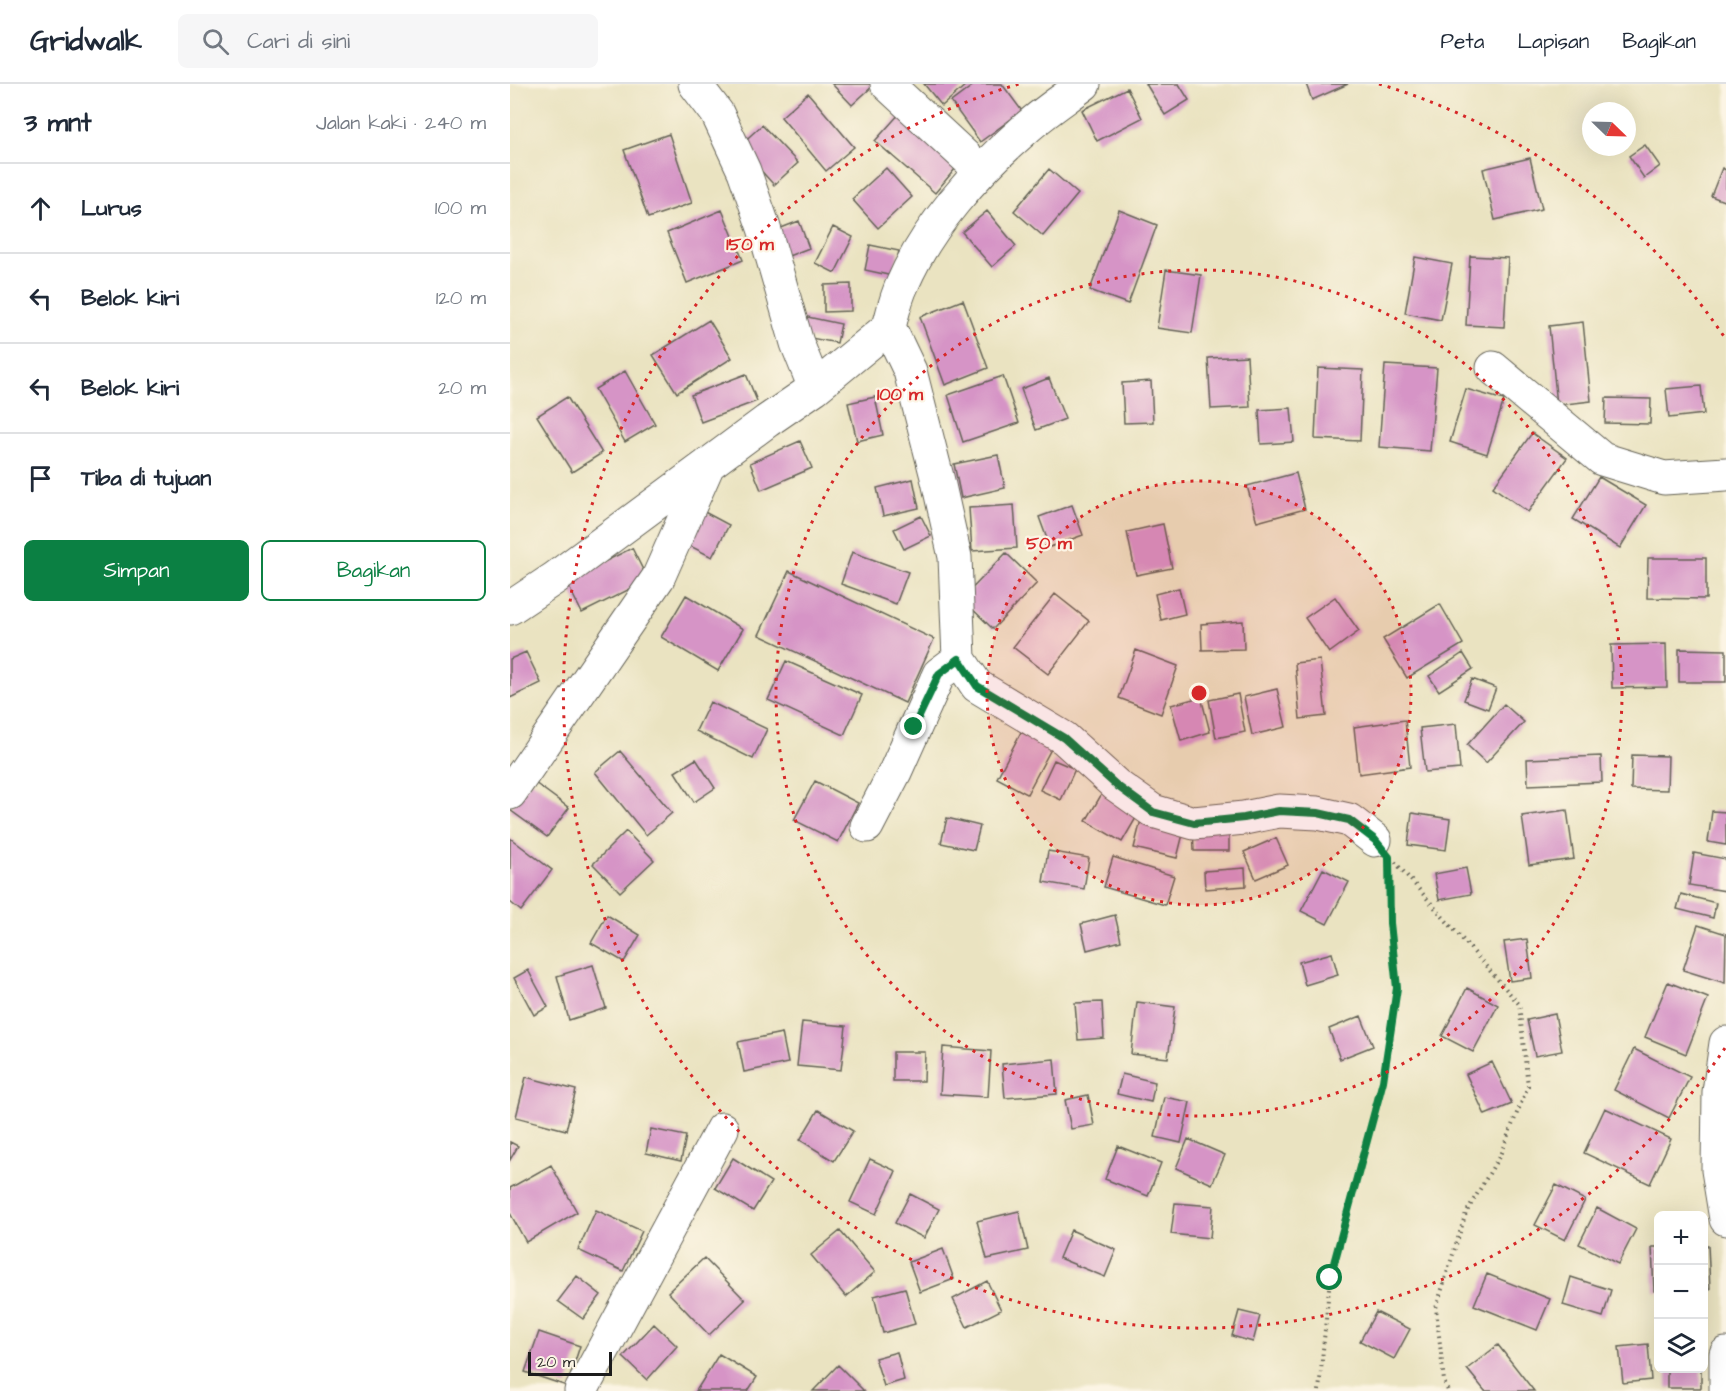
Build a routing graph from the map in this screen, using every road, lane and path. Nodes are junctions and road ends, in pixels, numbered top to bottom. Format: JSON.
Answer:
{"nodes":[{"id":1,"x":695,"y":84,"type":"edge"},
{"id":2,"x":887,"y":84,"type":"edge"},
{"id":3,"x":1084,"y":84,"type":"edge"},
{"id":4,"x":981,"y":171,"type":"junction"},
{"id":5,"x":889,"y":327,"type":"junction"},
{"id":6,"x":1493,"y":368,"type":"dead end"},
{"id":7,"x":815,"y":388,"type":"junction"},
{"id":8,"x":708,"y":465,"type":"junction"},
{"id":9,"x":1726,"y":474,"type":"edge"},
{"id":10,"x":510,"y":608,"type":"edge"},
{"id":11,"x":959,"y":659,"type":"junction"},
{"id":12,"x":510,"y":793,"type":"edge"},
{"id":13,"x":867,"y":826,"type":"dead end"},
{"id":14,"x":1375,"y":840,"type":"dead end"},
{"id":15,"x":1726,"y":1043,"type":"edge"},
{"id":16,"x":722,"y":1129,"type":"dead end"},
{"id":17,"x":1726,"y":1219,"type":"edge"},
{"id":18,"x":1726,"y":1354,"type":"edge"},
{"id":19,"x":581,"y":1391,"type":"edge"},
{"id":20,"x":1319,"y":1391,"type":"edge"},
{"id":21,"x":1448,"y":1391,"type":"edge"},
{"id":22,"x":1726,"y":1391,"type":"edge"}],
"edges":[{"from":1,"to":7,"type":"street"},
{"from":2,"to":4,"type":"street"},
{"from":3,"to":4,"type":"street"},
{"from":4,"to":5,"type":"street"},
{"from":5,"to":7,"type":"street"},
{"from":5,"to":11,"type":"street"},
{"from":6,"to":9,"type":"street"},
{"from":7,"to":8,"type":"street"},
{"from":8,"to":10,"type":"street"},
{"from":8,"to":12,"type":"street"},
{"from":11,"to":13,"type":"street"},
{"from":11,"to":14,"type":"street"},
{"from":15,"to":17,"type":"street"},
{"from":16,"to":19,"type":"street"},
{"from":18,"to":22,"type":"street"},
{"from":20,"to":21,"type":"path"}]}
